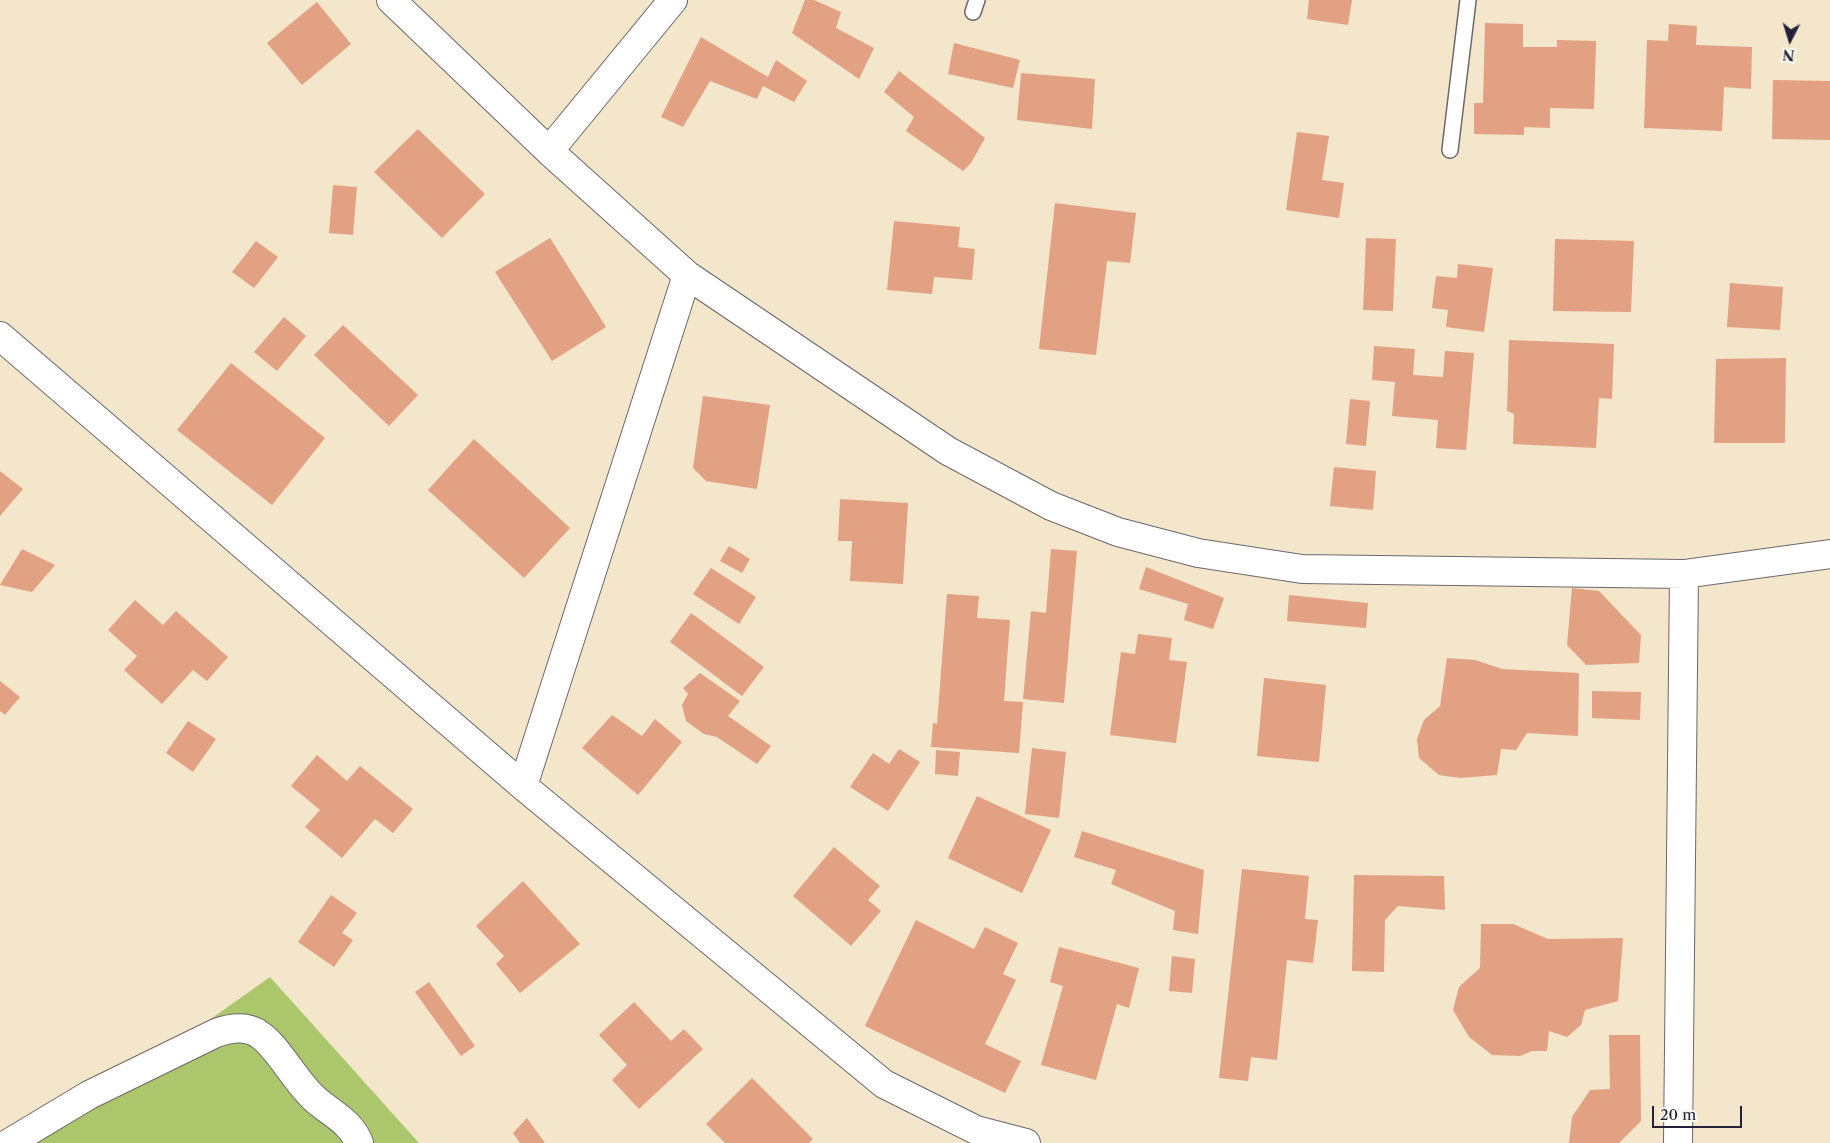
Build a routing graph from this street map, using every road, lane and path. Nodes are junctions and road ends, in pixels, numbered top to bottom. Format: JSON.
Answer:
{"nodes":[{"id":1,"x":391,"y":0,"type":"edge"},
{"id":2,"x":673,"y":0,"type":"edge"},
{"id":3,"x":1468,"y":0,"type":"edge"},
{"id":4,"x":1450,"y":150,"type":"dead end"},
{"id":5,"x":549,"y":151,"type":"junction"},
{"id":6,"x":687,"y":275,"type":"junction"},
{"id":7,"x":0,"y":336,"type":"edge"},
{"id":8,"x":1830,"y":554,"type":"edge"},
{"id":9,"x":1684,"y":574,"type":"junction"},
{"id":10,"x":523,"y":786,"type":"junction"},
{"id":11,"x":10,"y":1143,"type":"edge"},
{"id":12,"x":359,"y":1143,"type":"edge"},
{"id":13,"x":1026,"y":1143,"type":"edge"},
{"id":14,"x":1678,"y":1143,"type":"edge"}],
"edges":[{"from":1,"to":5,"type":"street"},
{"from":2,"to":5,"type":"street"},
{"from":3,"to":4,"type":"lane"},
{"from":5,"to":6,"type":"street"},
{"from":6,"to":9,"type":"street"},
{"from":6,"to":10,"type":"street"},
{"from":7,"to":10,"type":"street"},
{"from":8,"to":9,"type":"street"},
{"from":9,"to":14,"type":"street"},
{"from":10,"to":13,"type":"street"},
{"from":11,"to":12,"type":"street"}]}
